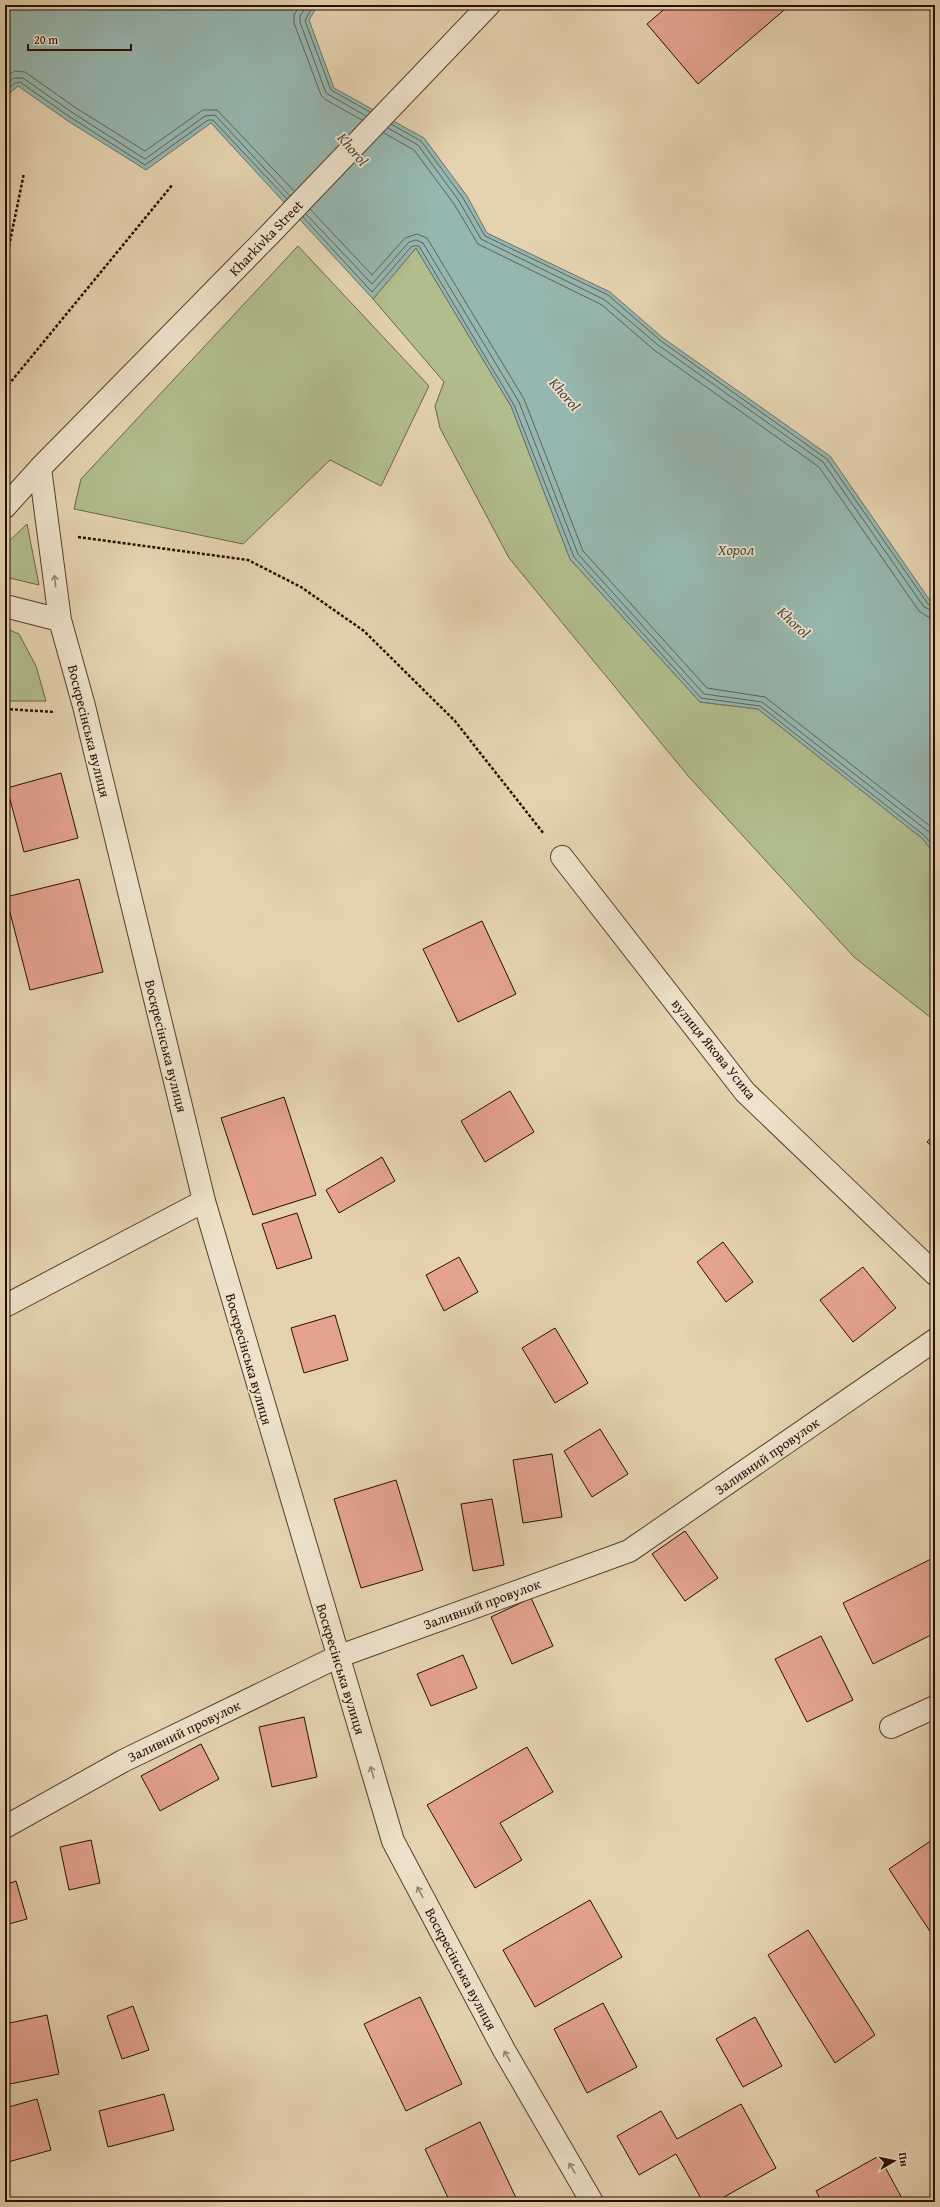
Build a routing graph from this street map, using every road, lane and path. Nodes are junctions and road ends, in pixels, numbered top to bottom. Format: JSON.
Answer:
{"nodes":[{"id":1,"x":489,"y":5,"type":"edge"},
{"id":2,"x":24,"y":173,"type":"dead end"},
{"id":3,"x":173,"y":184,"type":"dead end"},
{"id":4,"x":5,"y":266,"type":"edge"},
{"id":5,"x":5,"y":389,"type":"edge"},
{"id":6,"x":40,"y":468,"type":"junction"},
{"id":7,"x":5,"y":507,"type":"edge"},
{"id":8,"x":76,"y":537,"type":"dead end"},
{"id":9,"x":5,"y":606,"type":"edge"},
{"id":10,"x":60,"y":620,"type":"junction"},
{"id":11,"x":5,"y":709,"type":"edge"},
{"id":12,"x":60,"y":713,"type":"dead end"},
{"id":13,"x":562,"y":857,"type":"joint"},
{"id":14,"x":204,"y":1202,"type":"junction"},
{"id":15,"x":935,"y":1274,"type":"edge"},
{"id":16,"x":5,"y":1306,"type":"edge"},
{"id":17,"x":935,"y":1340,"type":"edge"},
{"id":18,"x":337,"y":1657,"type":"junction"},
{"id":19,"x":935,"y":1707,"type":"edge"},
{"id":20,"x":891,"y":1728,"type":"dead end"},
{"id":21,"x":5,"y":1827,"type":"edge"},
{"id":22,"x":592,"y":2202,"type":"edge"}],
"edges":[{"from":1,"to":6,"type":"street","name":"Kharkivka Street"},
{"from":2,"to":4,"type":"path"},
{"from":3,"to":5,"type":"path"},
{"from":6,"to":7,"type":"street","name":"Kharkivka Street"},
{"from":10,"to":6,"type":"street","name":"Воскресінська вулиця","one_way":true},
{"from":8,"to":13,"type":"path"},
{"from":9,"to":10,"type":"street"},
{"from":10,"to":14,"type":"street","name":"Воскресінська вулиця"},
{"from":11,"to":12,"type":"path"},
{"from":13,"to":15,"type":"street","name":"вулиця Якова Усика"},
{"from":14,"to":16,"type":"street"},
{"from":14,"to":18,"type":"street","name":"Воскресінська вулиця"},
{"from":17,"to":18,"type":"street","name":"Заливний провулок"},
{"from":18,"to":21,"type":"street","name":"Заливний провулок"},
{"from":22,"to":18,"type":"street","name":"Воскресінська вулиця","one_way":true},
{"from":19,"to":20,"type":"street"}]}
